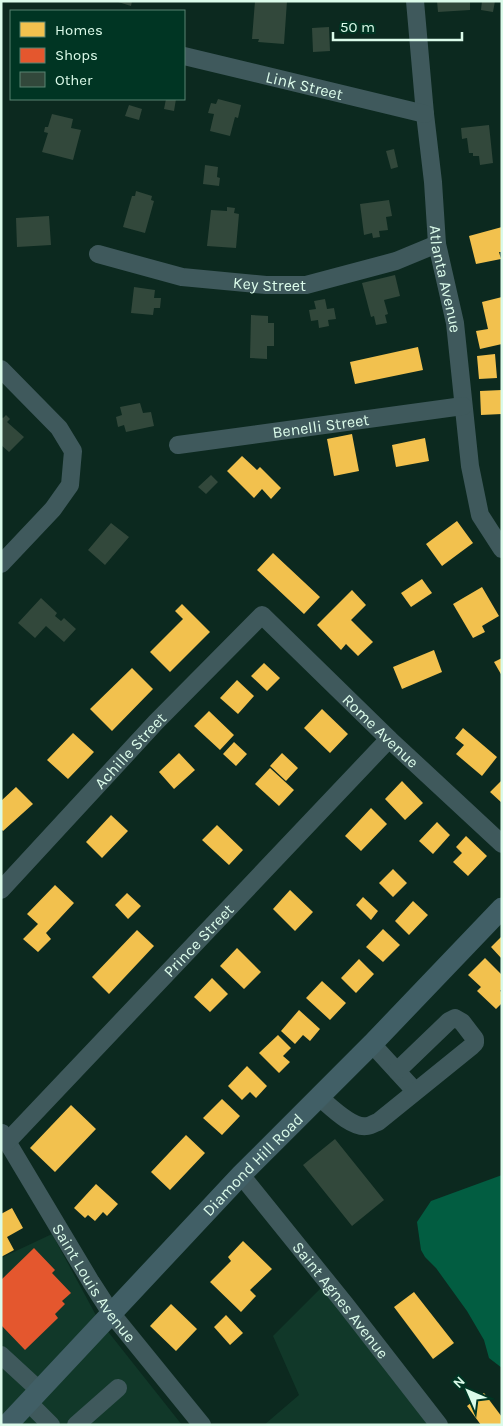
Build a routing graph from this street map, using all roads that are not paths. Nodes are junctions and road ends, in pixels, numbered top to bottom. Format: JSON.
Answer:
{"nodes":[{"id":1,"x":415,"y":1,"type":"edge"},
{"id":2,"x":185,"y":56,"type":"edge"},
{"id":3,"x":425,"y":114,"type":"junction"},
{"id":4,"x":437,"y":244,"type":"junction"},
{"id":5,"x":98,"y":254,"type":"dead end"},
{"id":6,"x":1,"y":369,"type":"edge"},
{"id":7,"x":463,"y":406,"type":"junction"},
{"id":8,"x":178,"y":446,"type":"dead end"},
{"id":9,"x":502,"y":549,"type":"edge"},
{"id":10,"x":1,"y":564,"type":"edge"},
{"id":11,"x":262,"y":614,"type":"joint"},
{"id":12,"x":389,"y":739,"type":"junction"},
{"id":13,"x":502,"y":844,"type":"edge"},
{"id":14,"x":1,"y":890,"type":"edge"},
{"id":15,"x":502,"y":908,"type":"edge"},
{"id":16,"x":372,"y":1044,"type":"junction"},
{"id":17,"x":397,"y":1071,"type":"junction"},
{"id":18,"x":416,"y":1091,"type":"junction"},
{"id":19,"x":319,"y":1097,"type":"junction"},
{"id":20,"x":4,"y":1136,"type":"edge"},
{"id":21,"x":241,"y":1175,"type":"junction"},
{"id":22,"x":111,"y":1313,"type":"junction"},
{"id":23,"x":1,"y":1356,"type":"edge"},
{"id":24,"x":118,"y":1388,"type":"dead end"},
{"id":25,"x":33,"y":1396,"type":"junction"},
{"id":26,"x":1,"y":1421,"type":"edge"},
{"id":27,"x":6,"y":1425,"type":"edge"},
{"id":28,"x":51,"y":1425,"type":"edge"},
{"id":29,"x":76,"y":1425,"type":"edge"},
{"id":30,"x":202,"y":1425,"type":"edge"},
{"id":31,"x":439,"y":1425,"type":"edge"}],
"edges":[{"from":1,"to":3,"type":"street","name":"Atlanta Avenue"},
{"from":2,"to":3,"type":"street","name":"Link Street"},
{"from":3,"to":4,"type":"street","name":"Atlanta Avenue"},
{"from":4,"to":5,"type":"street","name":"Key Street"},
{"from":4,"to":7,"type":"street","name":"Atlanta Avenue"},
{"from":6,"to":10,"type":"street"},
{"from":7,"to":8,"type":"street","name":"Benelli Street"},
{"from":7,"to":9,"type":"street","name":"Atlanta Avenue"},
{"from":11,"to":12,"type":"street","name":"Rome Avenue"},
{"from":11,"to":14,"type":"street","name":"Achille Street"},
{"from":12,"to":13,"type":"street","name":"Rome Avenue"},
{"from":12,"to":20,"type":"street","name":"Prince Street"},
{"from":15,"to":16,"type":"main road","name":"Diamond Hill Road"},
{"from":16,"to":17,"type":"street"},
{"from":16,"to":19,"type":"main road","name":"Diamond Hill Road"},
{"from":17,"to":18,"type":"street"},
{"from":17,"to":18,"type":"street"},
{"from":18,"to":19,"type":"street"},
{"from":19,"to":21,"type":"main road","name":"Diamond Hill Road"},
{"from":20,"to":22,"type":"street","name":"Saint Louis Avenue"},
{"from":21,"to":22,"type":"main road","name":"Diamond Hill Road"},
{"from":21,"to":31,"type":"street","name":"Saint Agnes Avenue"},
{"from":22,"to":25,"type":"main road","name":"Diamond Hill Road"},
{"from":22,"to":30,"type":"street","name":"Saint Louis Avenue"},
{"from":23,"to":25,"type":"street"},
{"from":24,"to":29,"type":"street"},
{"from":25,"to":27,"type":"main road","name":"Diamond Hill Road"},
{"from":25,"to":28,"type":"street"},
{"from":26,"to":27,"type":"street"}]}
